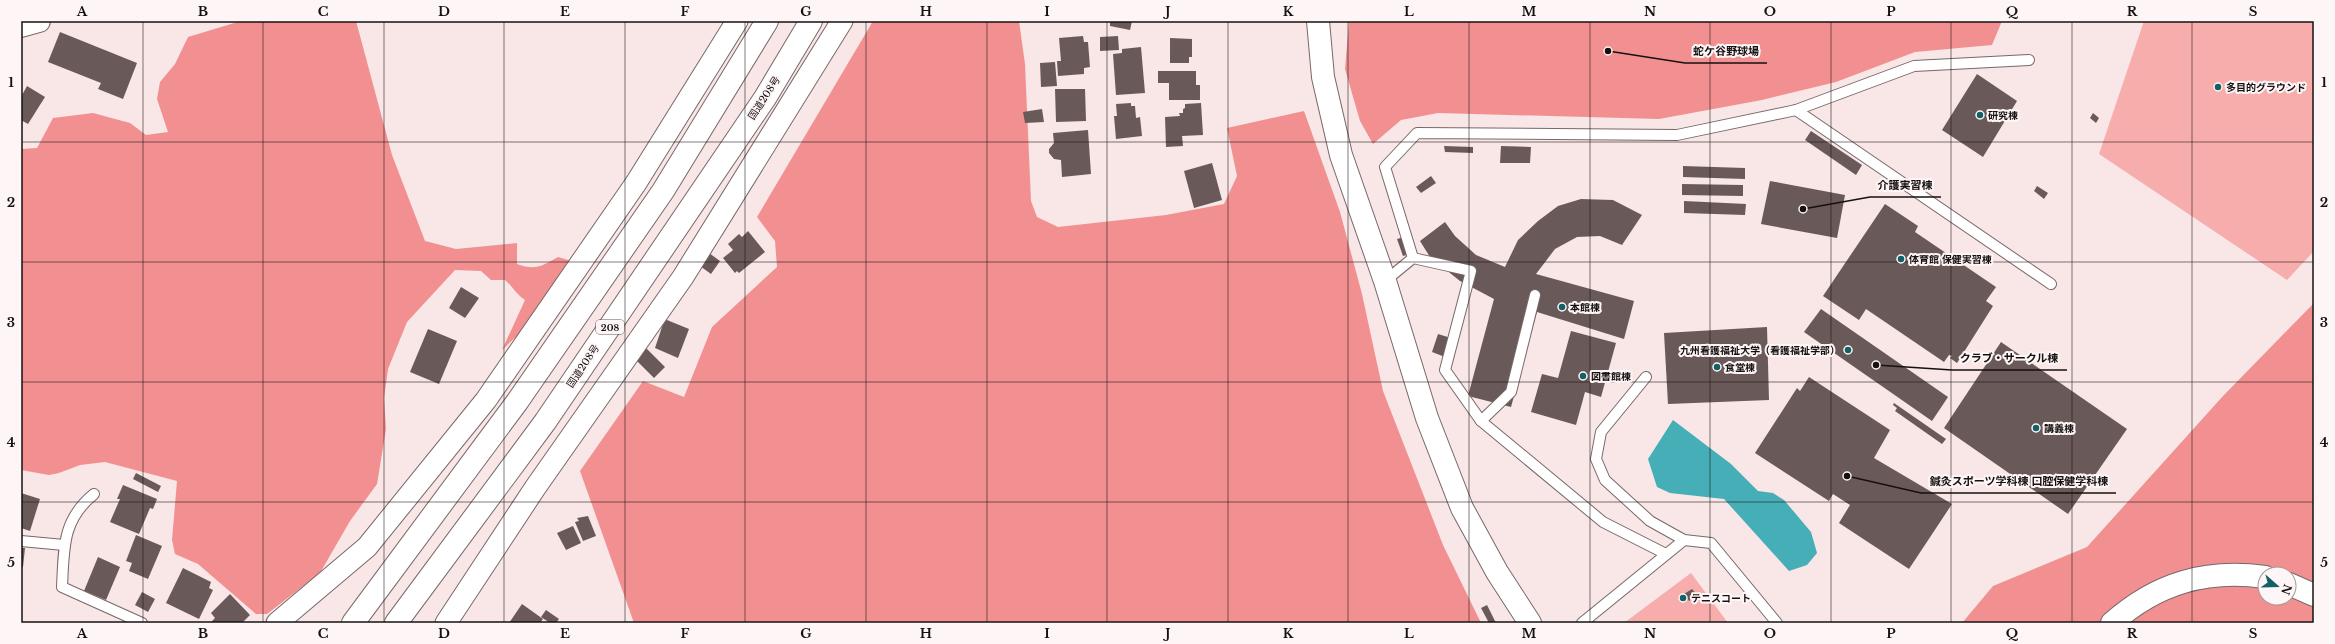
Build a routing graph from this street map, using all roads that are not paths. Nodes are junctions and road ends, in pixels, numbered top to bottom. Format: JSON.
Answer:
{"nodes":[{"id":1,"x":39,"y":21,"type":"edge"},
{"id":2,"x":737,"y":21,"type":"edge"},
{"id":3,"x":767,"y":21,"type":"edge"},
{"id":4,"x":811,"y":21,"type":"edge"},
{"id":5,"x":842,"y":21,"type":"edge"},
{"id":6,"x":1318,"y":21,"type":"edge"},
{"id":7,"x":21,"y":26,"type":"edge"},
{"id":8,"x":2029,"y":60,"type":"dead end"},
{"id":9,"x":1796,"y":110,"type":"junction"},
{"id":10,"x":1413,"y":258,"type":"junction"},
{"id":11,"x":1385,"y":281,"type":"junction"},
{"id":12,"x":2051,"y":284,"type":"dead end"},
{"id":13,"x":1535,"y":295,"type":"dead end"},
{"id":14,"x":1646,"y":377,"type":"dead end"},
{"id":15,"x":1481,"y":421,"type":"junction"},
{"id":16,"x":94,"y":494,"type":"dead end"},
{"id":17,"x":1684,"y":540,"type":"junction"},
{"id":18,"x":21,"y":541,"type":"edge"},
{"id":19,"x":64,"y":545,"type":"junction"},
{"id":20,"x":1666,"y":554,"type":"junction"},
{"id":21,"x":2257,"y":576,"type":"edge"},
{"id":22,"x":2297,"y":588,"type":"edge"},
{"id":23,"x":2314,"y":595,"type":"edge"},
{"id":24,"x":142,"y":623,"type":"edge"},
{"id":25,"x":277,"y":623,"type":"edge"},
{"id":26,"x":353,"y":623,"type":"edge"},
{"id":27,"x":396,"y":623,"type":"edge"},
{"id":28,"x":446,"y":623,"type":"edge"},
{"id":29,"x":1530,"y":623,"type":"edge"},
{"id":30,"x":1582,"y":623,"type":"edge"},
{"id":31,"x":1777,"y":623,"type":"edge"},
{"id":32,"x":2112,"y":623,"type":"edge"}],
"edges":[{"from":1,"to":7,"type":"main road"},
{"from":2,"to":25,"type":"street"},
{"from":3,"to":26,"type":"main road"},
{"from":4,"to":27,"type":"main road","name":"国道208号","number":"208"},
{"from":5,"to":28,"type":"street"},
{"from":6,"to":11,"type":"main road"},
{"from":8,"to":9,"type":"lane"},
{"from":9,"to":10,"type":"lane"},
{"from":9,"to":12,"type":"lane"},
{"from":10,"to":11,"type":"lane"},
{"from":10,"to":15,"type":"lane"},
{"from":11,"to":29,"type":"main road"},
{"from":13,"to":15,"type":"lane"},
{"from":14,"to":17,"type":"lane"},
{"from":15,"to":20,"type":"lane"},
{"from":16,"to":19,"type":"lane"},
{"from":17,"to":20,"type":"lane"},
{"from":17,"to":31,"type":"lane"},
{"from":18,"to":19,"type":"lane"},
{"from":19,"to":24,"type":"lane"},
{"from":20,"to":30,"type":"lane"},
{"from":21,"to":32,"type":"main road"},
{"from":22,"to":23,"type":"main road"}]}
